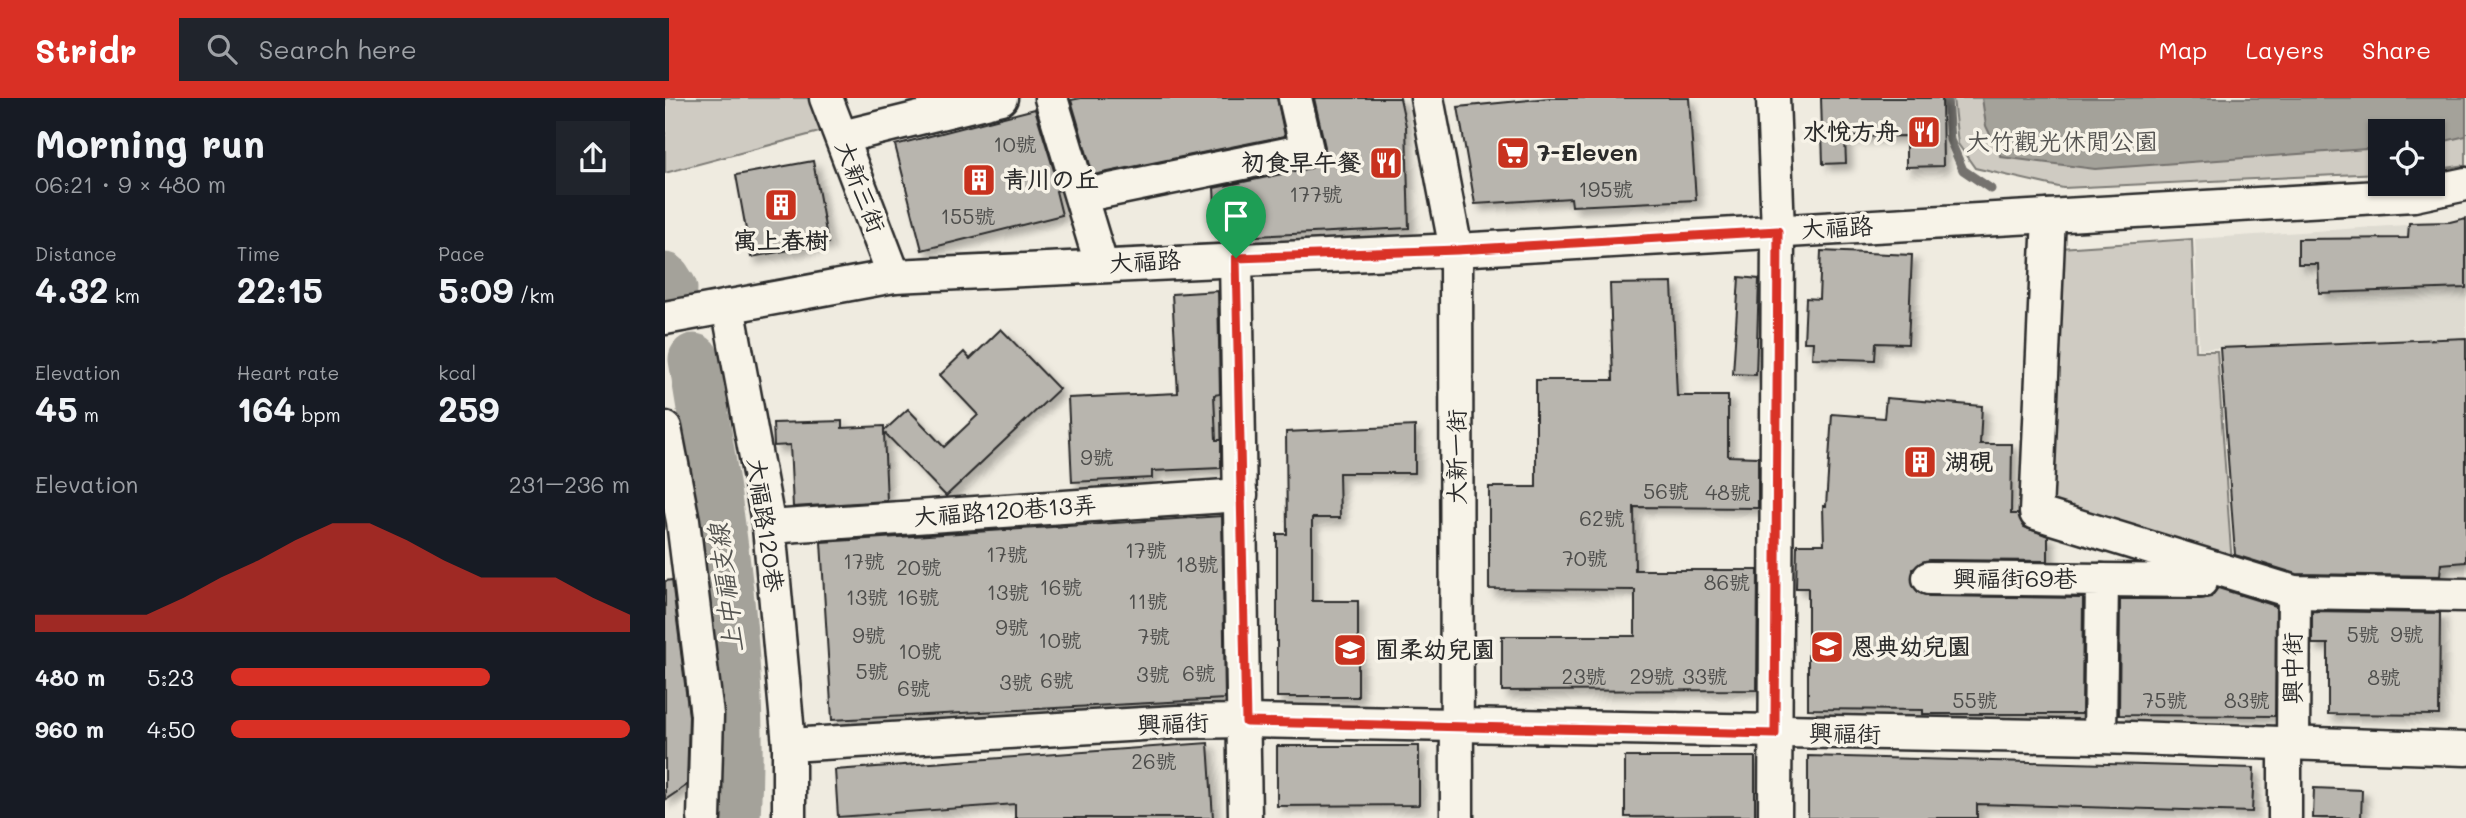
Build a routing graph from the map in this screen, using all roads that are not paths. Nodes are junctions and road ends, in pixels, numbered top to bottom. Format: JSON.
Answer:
{"nodes":[{"id":1,"x":826,"y":98,"type":"edge"},
{"id":2,"x":1001,"y":98,"type":"edge"},
{"id":3,"x":1051,"y":98,"type":"edge"},
{"id":4,"x":1295,"y":98,"type":"edge"},
{"id":5,"x":1427,"y":98,"type":"edge"},
{"id":6,"x":1773,"y":98,"type":"edge"},
{"id":7,"x":842,"y":138,"type":"junction"},
{"id":8,"x":2466,"y":184,"type":"edge"},
{"id":9,"x":1081,"y":196,"type":"junction"},
{"id":10,"x":2049,"y":216,"type":"junction"},
{"id":11,"x":1778,"y":231,"type":"junction"},
{"id":12,"x":1457,"y":250,"type":"junction"},
{"id":13,"x":1236,"y":258,"type":"junction"},
{"id":14,"x":1101,"y":264,"type":"junction"},
{"id":15,"x":894,"y":276,"type":"junction"},
{"id":16,"x":729,"y":306,"type":"junction"},
{"id":17,"x":665,"y":318,"type":"edge"},
{"id":18,"x":665,"y":428,"type":"edge"},
{"id":19,"x":1241,"y":495,"type":"junction"},
{"id":20,"x":769,"y":527,"type":"junction"},
{"id":21,"x":1929,"y":578,"type":"dead end"},
{"id":22,"x":2102,"y":580,"type":"junction"},
{"id":23,"x":2201,"y":581,"type":"dead end"},
{"id":24,"x":2294,"y":592,"type":"junction"},
{"id":25,"x":2466,"y":594,"type":"edge"},
{"id":26,"x":1246,"y":722,"type":"junction"},
{"id":27,"x":1457,"y":726,"type":"junction"},
{"id":28,"x":1775,"y":734,"type":"junction"},
{"id":29,"x":2100,"y":737,"type":"junction"},
{"id":30,"x":2289,"y":744,"type":"junction"},
{"id":31,"x":789,"y":745,"type":"junction"},
{"id":32,"x":2466,"y":749,"type":"edge"},
{"id":33,"x":787,"y":817,"type":"edge"},
{"id":34,"x":704,"y":818,"type":"edge"},
{"id":35,"x":1245,"y":818,"type":"edge"},
{"id":36,"x":1457,"y":818,"type":"edge"},
{"id":37,"x":1775,"y":818,"type":"edge"},
{"id":38,"x":2285,"y":818,"type":"edge"}],
"edges":[{"from":1,"to":7,"type":"street","name":"大新三街"},
{"from":2,"to":7,"type":"street"},
{"from":3,"to":9,"type":"street"},
{"from":4,"to":9,"type":"street"},
{"from":5,"to":12,"type":"street","name":"大新一街"},
{"from":6,"to":11,"type":"street"},
{"from":7,"to":15,"type":"street","name":"大新三街"},
{"from":8,"to":10,"type":"street","name":"大福路"},
{"from":9,"to":14,"type":"street"},
{"from":10,"to":11,"type":"street","name":"大福路"},
{"from":10,"to":24,"type":"street"},
{"from":11,"to":12,"type":"street","name":"大福路"},
{"from":11,"to":28,"type":"street"},
{"from":12,"to":13,"type":"street","name":"大福路"},
{"from":12,"to":27,"type":"street","name":"大新一街"},
{"from":13,"to":14,"type":"street","name":"大福路"},
{"from":13,"to":19,"type":"street"},
{"from":14,"to":15,"type":"street","name":"大福路"},
{"from":15,"to":16,"type":"street","name":"大福路"},
{"from":16,"to":17,"type":"street","name":"大福路"},
{"from":16,"to":20,"type":"street","name":"大福路120巷"},
{"from":18,"to":34,"type":"street"},
{"from":19,"to":20,"type":"street","name":"大福路120巷13弄"},
{"from":19,"to":26,"type":"street"},
{"from":20,"to":31,"type":"street","name":"大福路120巷"},
{"from":21,"to":22,"type":"street","name":"興福街69巷"},
{"from":22,"to":23,"type":"street","name":"興福街69巷"},
{"from":22,"to":29,"type":"street","name":"興福街69巷"},
{"from":24,"to":25,"type":"street"},
{"from":24,"to":30,"type":"street","name":"興中街"},
{"from":26,"to":27,"type":"street","name":"興福街"},
{"from":26,"to":31,"type":"street","name":"興福街"},
{"from":26,"to":35,"type":"street"},
{"from":27,"to":28,"type":"street","name":"興福街"},
{"from":27,"to":36,"type":"street","name":"大新一街"},
{"from":28,"to":29,"type":"street","name":"興福街"},
{"from":28,"to":37,"type":"street"},
{"from":29,"to":30,"type":"street","name":"興福街"},
{"from":30,"to":32,"type":"street","name":"興福街"},
{"from":30,"to":38,"type":"street","name":"興中街"},
{"from":31,"to":33,"type":"street"}]}
